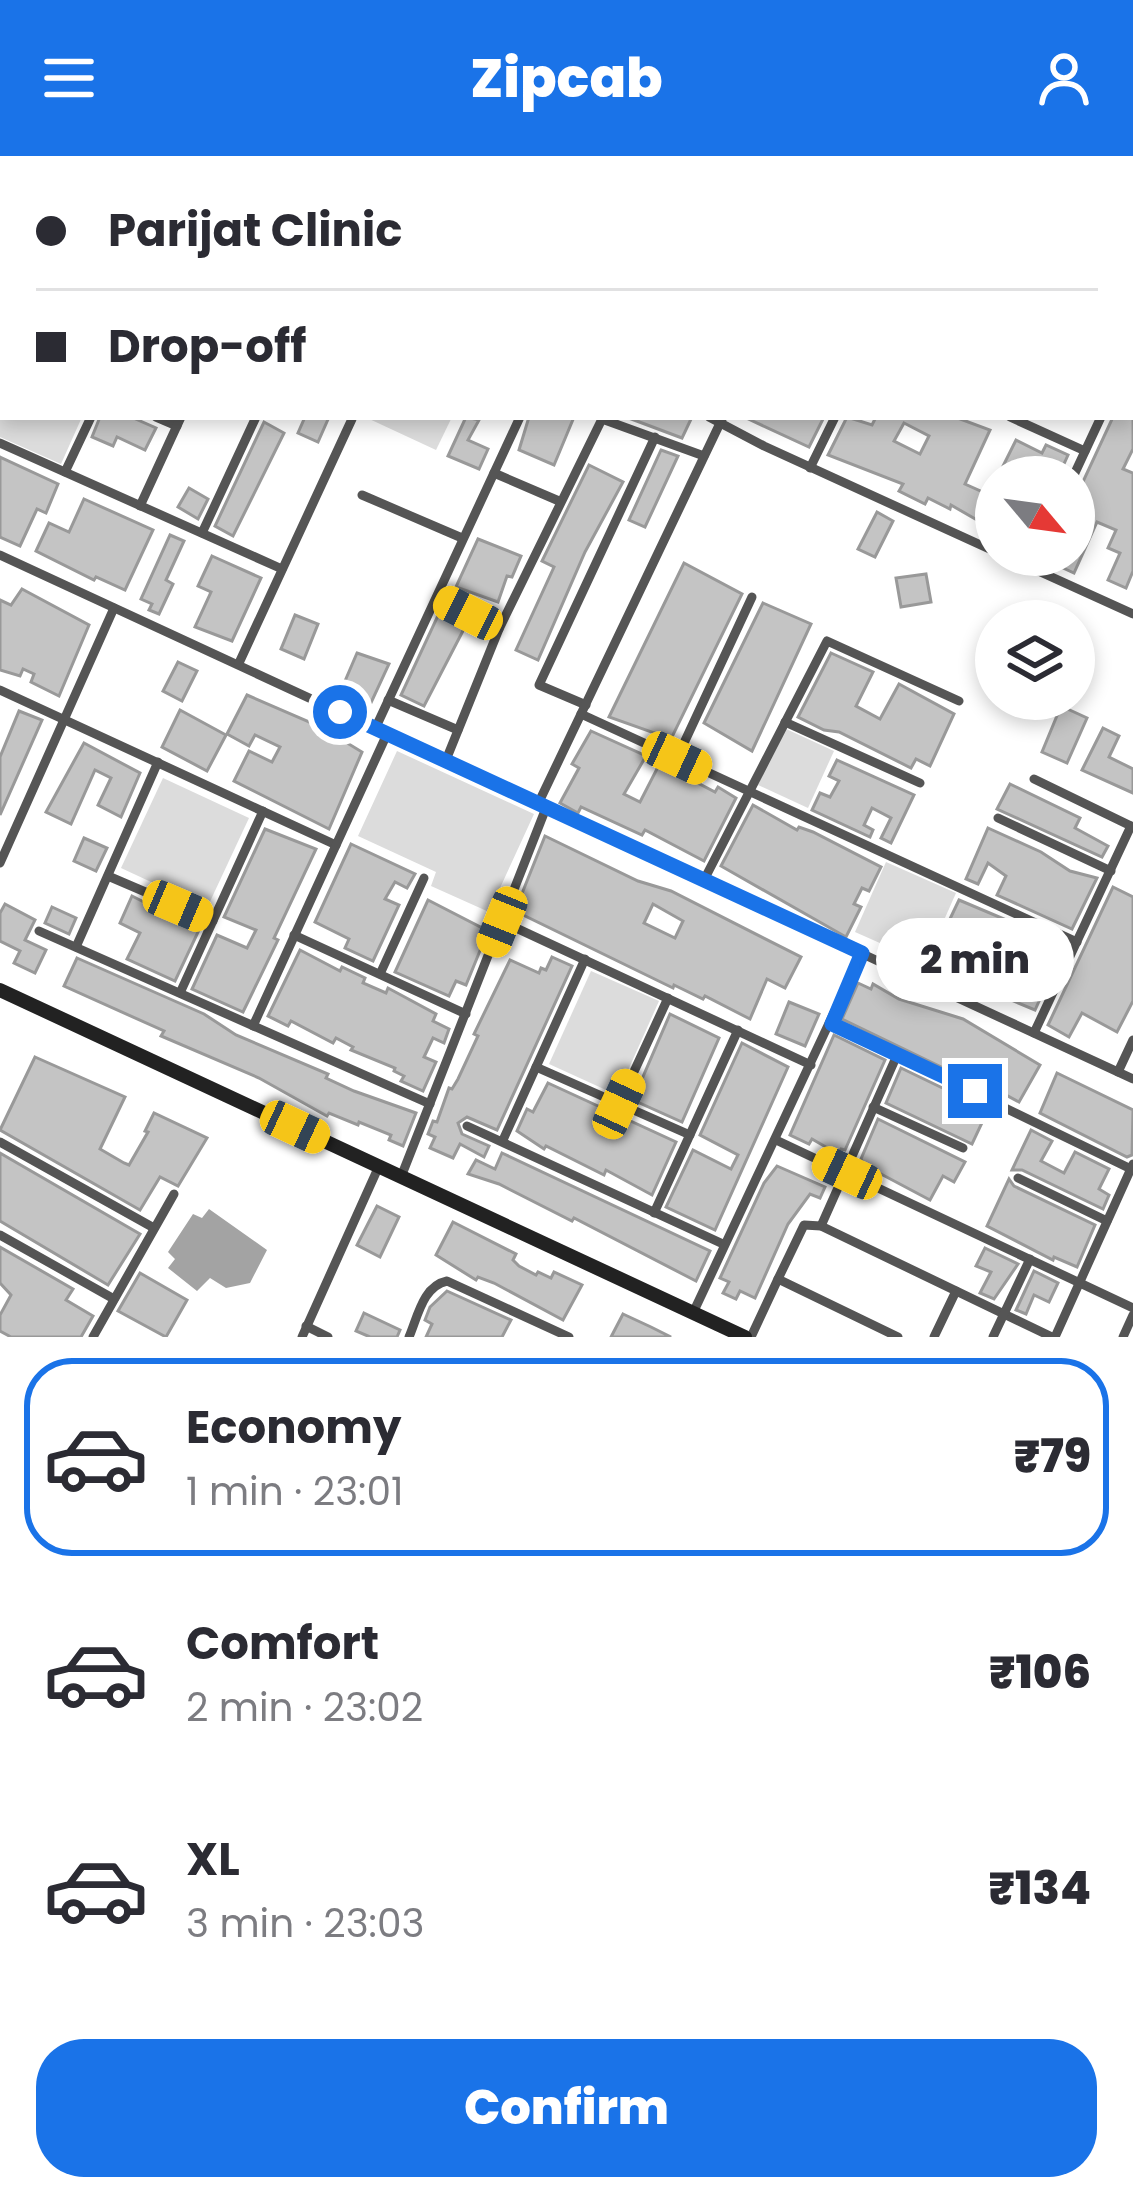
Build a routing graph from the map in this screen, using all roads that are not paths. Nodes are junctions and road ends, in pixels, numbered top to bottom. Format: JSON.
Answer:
{"nodes":[{"id":1,"x":90,"y":420,"type":"edge"},
{"id":2,"x":255,"y":420,"type":"edge"},
{"id":3,"x":351,"y":420,"type":"edge"},
{"id":4,"x":519,"y":420,"type":"edge"},
{"id":5,"x":601,"y":420,"type":"edge"},
{"id":6,"x":608,"y":420,"type":"edge"},
{"id":7,"x":717,"y":420,"type":"edge"},
{"id":8,"x":719,"y":420,"type":"edge"},
{"id":9,"x":834,"y":420,"type":"edge"},
{"id":10,"x":1016,"y":420,"type":"edge"},
{"id":11,"x":1100,"y":420,"type":"edge"},
{"id":12,"x":179,"y":422,"type":"edge"},
{"id":13,"x":655,"y":437,"type":"junction"},
{"id":14,"x":0,"y":443,"type":"edge"},
{"id":15,"x":1085,"y":452,"type":"junction"},
{"id":16,"x":704,"y":456,"type":"junction"},
{"id":17,"x":1083,"y":456,"type":"edge"},
{"id":18,"x":810,"y":468,"type":"junction"},
{"id":19,"x":65,"y":472,"type":"junction"},
{"id":20,"x":494,"y":473,"type":"junction"},
{"id":21,"x":362,"y":495,"type":"dead end"},
{"id":22,"x":559,"y":501,"type":"junction"},
{"id":23,"x":140,"y":506,"type":"junction"},
{"id":24,"x":202,"y":533,"type":"junction"},
{"id":25,"x":462,"y":538,"type":"junction"},
{"id":26,"x":975,"y":542,"type":"edge"},
{"id":27,"x":0,"y":556,"type":"edge"},
{"id":28,"x":282,"y":569,"type":"junction"},
{"id":29,"x":1049,"y":576,"type":"edge"},
{"id":30,"x":437,"y":597,"type":"junction"},
{"id":31,"x":752,"y":597,"type":"dead end"},
{"id":32,"x":114,"y":608,"type":"junction"},
{"id":33,"x":1133,"y":614,"type":"edge"},
{"id":34,"x":500,"y":629,"type":"junction"},
{"id":35,"x":238,"y":663,"type":"junction"},
{"id":36,"x":0,"y":690,"type":"edge"},
{"id":37,"x":388,"y":700,"type":"junction"},
{"id":38,"x":959,"y":701,"type":"dead end"},
{"id":39,"x":584,"y":709,"type":"junction"},
{"id":40,"x":64,"y":719,"type":"junction"},
{"id":41,"x":785,"y":722,"type":"junction"},
{"id":42,"x":375,"y":729,"type":"junction"},
{"id":43,"x":458,"y":730,"type":"junction"},
{"id":44,"x":387,"y":734,"type":"junction"},
{"id":45,"x":677,"y":758,"type":"junction"},
{"id":46,"x":446,"y":760,"type":"junction"},
{"id":47,"x":158,"y":762,"type":"junction"},
{"id":48,"x":1034,"y":779,"type":"dead end"},
{"id":49,"x":920,"y":783,"type":"dead end"},
{"id":50,"x":749,"y":791,"type":"junction"},
{"id":51,"x":542,"y":806,"type":"junction"},
{"id":52,"x":263,"y":811,"type":"junction"},
{"id":53,"x":998,"y":818,"type":"dead end"},
{"id":54,"x":1132,"y":826,"type":"edge"},
{"id":55,"x":336,"y":844,"type":"junction"},
{"id":56,"x":0,"y":863,"type":"edge"},
{"id":57,"x":1111,"y":871,"type":"junction"},
{"id":58,"x":108,"y":876,"type":"junction"},
{"id":59,"x":424,"y":878,"type":"dead end"},
{"id":60,"x":704,"y":880,"type":"junction"},
{"id":61,"x":213,"y":921,"type":"junction"},
{"id":62,"x":502,"y":922,"type":"junction"},
{"id":63,"x":39,"y":931,"type":"dead end"},
{"id":64,"x":294,"y":935,"type":"junction"},
{"id":65,"x":1077,"y":942,"type":"junction"},
{"id":66,"x":76,"y":947,"type":"junction"},
{"id":67,"x":862,"y":953,"type":"junction"},
{"id":68,"x":585,"y":959,"type":"junction"},
{"id":69,"x":380,"y":974,"type":"junction"},
{"id":70,"x":0,"y":990,"type":"edge"},
{"id":71,"x":180,"y":993,"type":"junction"},
{"id":72,"x":668,"y":998,"type":"junction"},
{"id":73,"x":466,"y":1014,"type":"junction"},
{"id":74,"x":832,"y":1024,"type":"junction"},
{"id":75,"x":253,"y":1026,"type":"junction"},
{"id":76,"x":738,"y":1030,"type":"junction"},
{"id":77,"x":1034,"y":1033,"type":"junction"},
{"id":78,"x":1133,"y":1040,"type":"edge"},
{"id":79,"x":898,"y":1053,"type":"junction"},
{"id":80,"x":811,"y":1065,"type":"junction"},
{"id":81,"x":536,"y":1067,"type":"junction"},
{"id":82,"x":1118,"y":1072,"type":"junction"},
{"id":83,"x":1133,"y":1079,"type":"edge"},
{"id":84,"x":430,"y":1104,"type":"junction"},
{"id":85,"x":619,"y":1104,"type":"junction"},
{"id":86,"x":873,"y":1107,"type":"junction"},
{"id":87,"x":466,"y":1126,"type":"dead end"},
{"id":88,"x":690,"y":1136,"type":"junction"},
{"id":89,"x":776,"y":1140,"type":"junction"},
{"id":90,"x":503,"y":1141,"type":"junction"},
{"id":91,"x":0,"y":1142,"type":"edge"},
{"id":92,"x":963,"y":1148,"type":"dead end"},
{"id":93,"x":379,"y":1166,"type":"junction"},
{"id":94,"x":1132,"y":1167,"type":"edge"},
{"id":95,"x":847,"y":1173,"type":"junction"},
{"id":96,"x":401,"y":1177,"type":"junction"},
{"id":97,"x":1018,"y":1178,"type":"dead end"},
{"id":98,"x":173,"y":1194,"type":"dead end"},
{"id":99,"x":654,"y":1213,"type":"junction"},
{"id":100,"x":1107,"y":1222,"type":"junction"},
{"id":101,"x":821,"y":1226,"type":"junction"},
{"id":102,"x":154,"y":1228,"type":"junction"},
{"id":103,"x":0,"y":1235,"type":"edge"},
{"id":104,"x":723,"y":1244,"type":"junction"},
{"id":105,"x":1030,"y":1259,"type":"junction"},
{"id":106,"x":778,"y":1279,"type":"junction"},
{"id":107,"x":1079,"y":1283,"type":"junction"},
{"id":108,"x":956,"y":1291,"type":"junction"},
{"id":109,"x":114,"y":1299,"type":"junction"},
{"id":110,"x":693,"y":1312,"type":"junction"},
{"id":111,"x":1004,"y":1314,"type":"junction"},
{"id":112,"x":1130,"y":1323,"type":"edge"},
{"id":113,"x":304,"y":1332,"type":"edge"},
{"id":114,"x":93,"y":1337,"type":"edge"},
{"id":115,"x":328,"y":1337,"type":"edge"},
{"id":116,"x":409,"y":1337,"type":"edge"},
{"id":117,"x":569,"y":1337,"type":"edge"},
{"id":118,"x":748,"y":1337,"type":"edge"},
{"id":119,"x":898,"y":1337,"type":"edge"},
{"id":120,"x":934,"y":1337,"type":"edge"},
{"id":121,"x":993,"y":1337,"type":"edge"},
{"id":122,"x":1054,"y":1337,"type":"edge"}],
"edges":[{"from":1,"to":19,"type":"street"},
{"from":2,"to":24,"type":"street"},
{"from":3,"to":28,"type":"street"},
{"from":4,"to":20,"type":"street"},
{"from":5,"to":22,"type":"street"},
{"from":6,"to":13,"type":"street"},
{"from":7,"to":16,"type":"street"},
{"from":8,"to":18,"type":"street"},
{"from":9,"to":18,"type":"street"},
{"from":10,"to":15,"type":"street"},
{"from":11,"to":15,"type":"street"},
{"from":12,"to":23,"type":"street"},
{"from":13,"to":16,"type":"street"},
{"from":13,"to":39,"type":"street"},
{"from":14,"to":19,"type":"street"},
{"from":15,"to":17,"type":"street"},
{"from":16,"to":39,"type":"street"},
{"from":18,"to":26,"type":"street"},
{"from":19,"to":23,"type":"street"},
{"from":20,"to":22,"type":"street"},
{"from":20,"to":25,"type":"street"},
{"from":21,"to":25,"type":"street"},
{"from":22,"to":34,"type":"street"},
{"from":23,"to":24,"type":"street"},
{"from":24,"to":28,"type":"street"},
{"from":25,"to":30,"type":"street"},
{"from":27,"to":32,"type":"street"},
{"from":28,"to":35,"type":"street"},
{"from":29,"to":33,"type":"street"},
{"from":30,"to":34,"type":"street"},
{"from":30,"to":37,"type":"street"},
{"from":31,"to":45,"type":"street"},
{"from":32,"to":35,"type":"street"},
{"from":32,"to":40,"type":"street"},
{"from":34,"to":43,"type":"street"},
{"from":35,"to":42,"type":"street"},
{"from":36,"to":40,"type":"street"},
{"from":37,"to":42,"type":"street"},
{"from":37,"to":43,"type":"street"},
{"from":38,"to":41,"type":"street"},
{"from":39,"to":45,"type":"street"},
{"from":39,"to":51,"type":"street"},
{"from":40,"to":47,"type":"street"},
{"from":40,"to":56,"type":"street"},
{"from":41,"to":49,"type":"street"},
{"from":41,"to":50,"type":"street"},
{"from":42,"to":44,"type":"street"},
{"from":43,"to":46,"type":"street"},
{"from":44,"to":46,"type":"street"},
{"from":44,"to":55,"type":"street"},
{"from":45,"to":50,"type":"street"},
{"from":46,"to":51,"type":"street"},
{"from":47,"to":52,"type":"street"},
{"from":47,"to":58,"type":"street"},
{"from":48,"to":54,"type":"street"},
{"from":50,"to":60,"type":"street"},
{"from":50,"to":65,"type":"street"},
{"from":51,"to":60,"type":"street"},
{"from":51,"to":62,"type":"street"},
{"from":52,"to":55,"type":"street"},
{"from":52,"to":61,"type":"street"},
{"from":53,"to":57,"type":"street"},
{"from":54,"to":57,"type":"street"},
{"from":55,"to":64,"type":"street"},
{"from":57,"to":65,"type":"street"},
{"from":58,"to":61,"type":"street"},
{"from":58,"to":66,"type":"street"},
{"from":59,"to":69,"type":"street"},
{"from":60,"to":67,"type":"street"},
{"from":61,"to":71,"type":"street"},
{"from":62,"to":68,"type":"street"},
{"from":62,"to":73,"type":"street"},
{"from":63,"to":66,"type":"street"},
{"from":64,"to":69,"type":"street"},
{"from":64,"to":75,"type":"street"},
{"from":65,"to":77,"type":"street"},
{"from":66,"to":71,"type":"street"},
{"from":67,"to":74,"type":"street"},
{"from":67,"to":77,"type":"street"},
{"from":68,"to":72,"type":"street"},
{"from":68,"to":81,"type":"street"},
{"from":69,"to":73,"type":"street"},
{"from":70,"to":93,"type":"street"},
{"from":71,"to":75,"type":"street"},
{"from":72,"to":76,"type":"street"},
{"from":72,"to":85,"type":"street"},
{"from":73,"to":84,"type":"street"},
{"from":74,"to":79,"type":"street"},
{"from":74,"to":80,"type":"street"},
{"from":75,"to":84,"type":"street"},
{"from":76,"to":80,"type":"street"},
{"from":76,"to":88,"type":"street"},
{"from":77,"to":82,"type":"street"},
{"from":78,"to":82,"type":"street"},
{"from":79,"to":86,"type":"street"},
{"from":79,"to":94,"type":"street"},
{"from":80,"to":89,"type":"street"},
{"from":81,"to":85,"type":"street"},
{"from":81,"to":90,"type":"street"},
{"from":82,"to":83,"type":"street"},
{"from":84,"to":96,"type":"street"},
{"from":85,"to":88,"type":"street"},
{"from":86,"to":92,"type":"street"},
{"from":86,"to":95,"type":"street"},
{"from":87,"to":90,"type":"street"},
{"from":88,"to":99,"type":"street"},
{"from":89,"to":95,"type":"street"},
{"from":89,"to":104,"type":"street"},
{"from":90,"to":99,"type":"street"},
{"from":91,"to":102,"type":"street"},
{"from":93,"to":96,"type":"street"},
{"from":93,"to":113,"type":"street"},
{"from":94,"to":100,"type":"street"},
{"from":95,"to":101,"type":"street"},
{"from":95,"to":105,"type":"street"},
{"from":96,"to":110,"type":"street"},
{"from":97,"to":100,"type":"street"},
{"from":98,"to":102,"type":"street"},
{"from":99,"to":104,"type":"street"},
{"from":100,"to":107,"type":"street"},
{"from":101,"to":106,"type":"street"},
{"from":101,"to":108,"type":"street"},
{"from":102,"to":109,"type":"street"},
{"from":103,"to":109,"type":"street"},
{"from":104,"to":110,"type":"street"},
{"from":105,"to":107,"type":"street"},
{"from":105,"to":111,"type":"street"},
{"from":106,"to":118,"type":"street"},
{"from":106,"to":119,"type":"street"},
{"from":107,"to":112,"type":"street"},
{"from":107,"to":122,"type":"street"},
{"from":108,"to":111,"type":"street"},
{"from":108,"to":120,"type":"street"},
{"from":109,"to":114,"type":"street"},
{"from":110,"to":118,"type":"street"},
{"from":111,"to":121,"type":"street"},
{"from":111,"to":122,"type":"street"},
{"from":113,"to":115,"type":"street"},
{"from":116,"to":117,"type":"street"}]}
